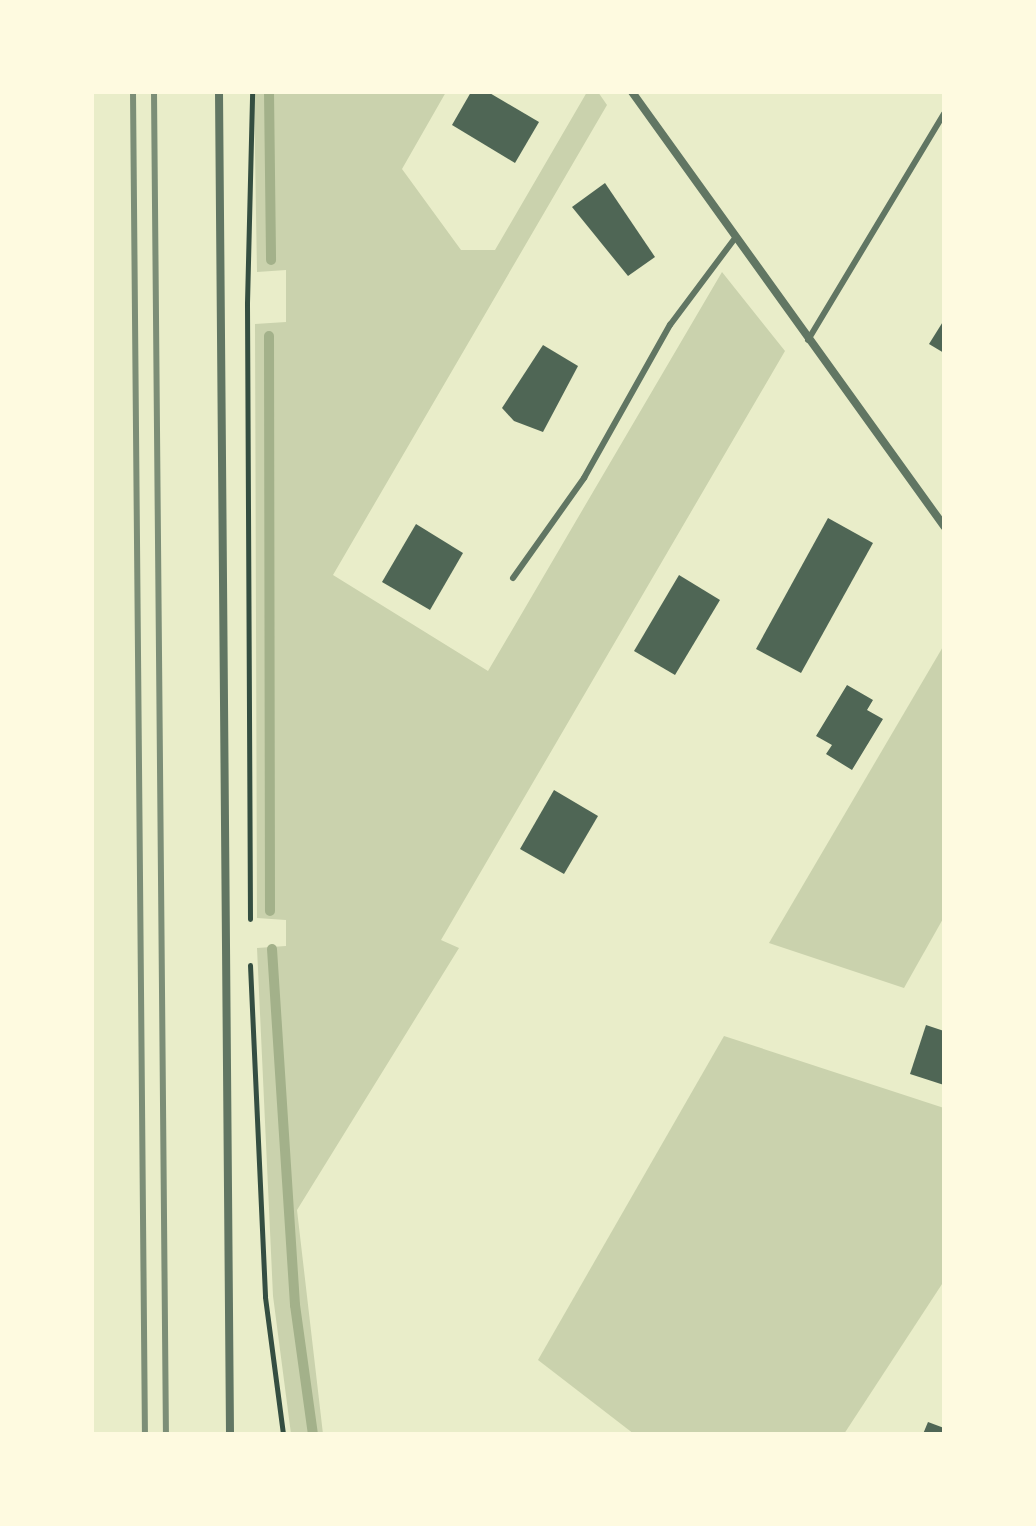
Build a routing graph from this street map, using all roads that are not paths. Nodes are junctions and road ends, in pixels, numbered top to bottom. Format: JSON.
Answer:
{"nodes":[{"id":1,"x":219,"y":92,"type":"edge"},
{"id":2,"x":632,"y":92,"type":"edge"},
{"id":3,"x":944,"y":114,"type":"edge"},
{"id":4,"x":735,"y":238,"type":"junction"},
{"id":5,"x":808,"y":340,"type":"junction"},
{"id":6,"x":944,"y":526,"type":"edge"},
{"id":7,"x":513,"y":578,"type":"dead end"},
{"id":8,"x":230,"y":1434,"type":"edge"}],
"edges":[{"from":1,"to":8,"type":"street"},
{"from":2,"to":4,"type":"street"},
{"from":3,"to":5,"type":"lane"},
{"from":4,"to":5,"type":"street"},
{"from":4,"to":7,"type":"lane"},
{"from":5,"to":6,"type":"street"}]}
